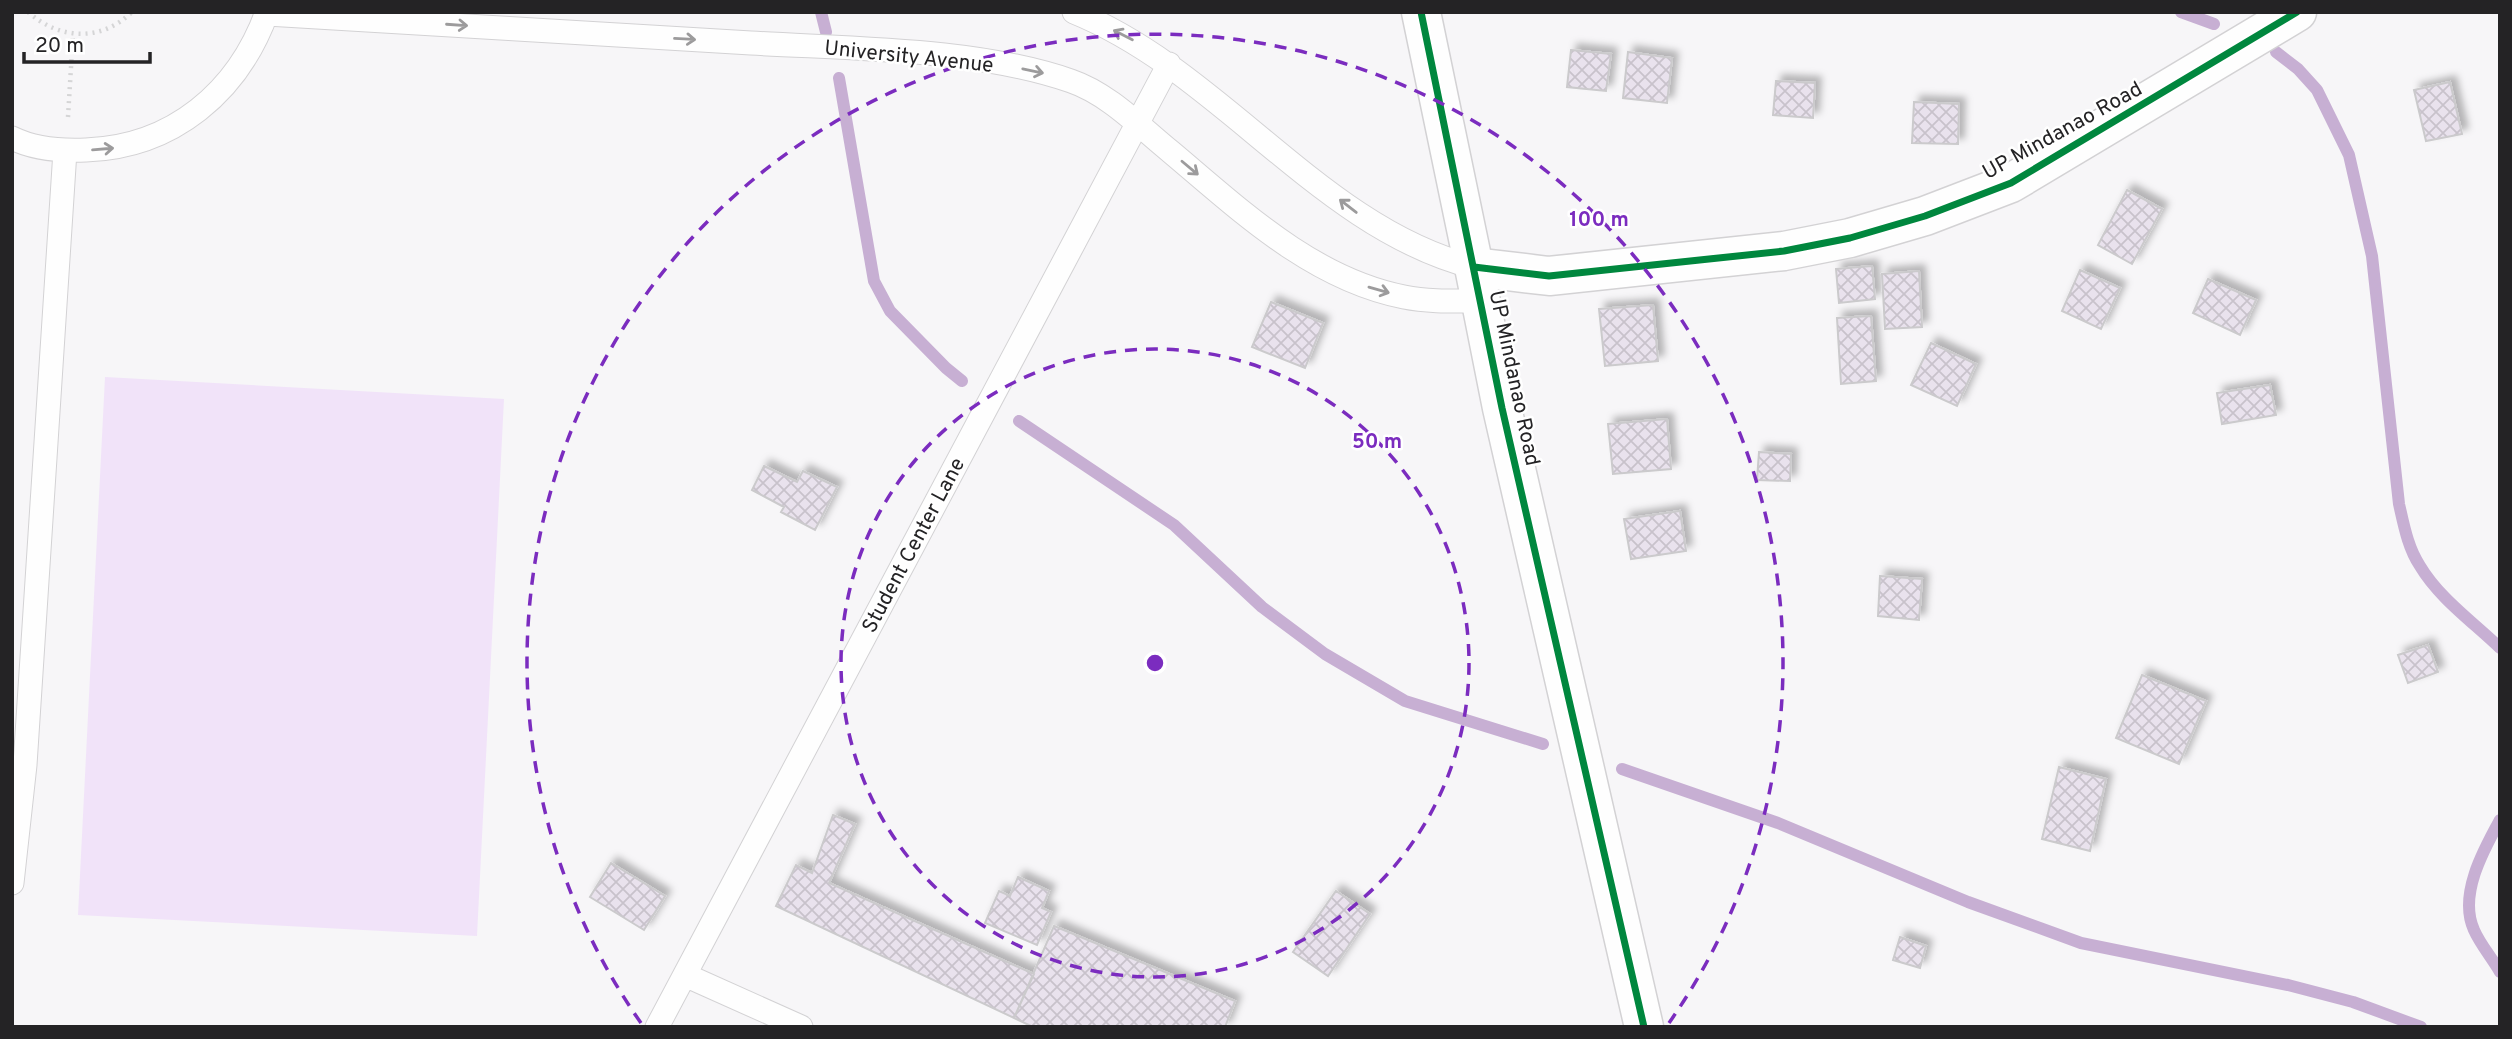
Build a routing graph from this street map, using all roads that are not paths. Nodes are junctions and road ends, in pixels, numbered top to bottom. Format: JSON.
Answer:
{"nodes":[{"id":1,"x":1074,"y":12,"type":"edge"},
{"id":2,"x":1421,"y":12,"type":"edge"},
{"id":3,"x":2297,"y":12,"type":"edge"},
{"id":4,"x":267,"y":13,"type":"edge"},
{"id":5,"x":1169,"y":64,"type":"junction"},
{"id":6,"x":1138,"y":124,"type":"junction"},
{"id":7,"x":12,"y":138,"type":"edge"},
{"id":8,"x":65,"y":151,"type":"junction"},
{"id":9,"x":1478,"y":284,"type":"junction"},
{"id":10,"x":12,"y":883,"type":"edge"},
{"id":11,"x":685,"y":975,"type":"junction"},
{"id":12,"x":657,"y":1027,"type":"edge"},
{"id":13,"x":801,"y":1027,"type":"edge"},
{"id":14,"x":1644,"y":1027,"type":"edge"}],
"edges":[{"from":5,"to":1,"type":"lane","one_way":true},
{"from":2,"to":9,"type":"street"},
{"from":3,"to":9,"type":"street","name":"UP Mindanao Road"},
{"from":4,"to":6,"type":"lane","name":"University Avenue","one_way":true},
{"from":8,"to":4,"type":"lane","one_way":true},
{"from":5,"to":6,"type":"lane","name":"Student Center Lane"},
{"from":9,"to":5,"type":"lane","one_way":true},
{"from":6,"to":9,"type":"lane","name":"University Avenue","one_way":true},
{"from":6,"to":11,"type":"lane","name":"Student Center Lane"},
{"from":7,"to":8,"type":"lane"},
{"from":8,"to":10,"type":"lane"},
{"from":9,"to":14,"type":"street","name":"UP Mindanao Road"},
{"from":11,"to":12,"type":"lane","name":"Student Center Lane"},
{"from":11,"to":13,"type":"lane"}]}
